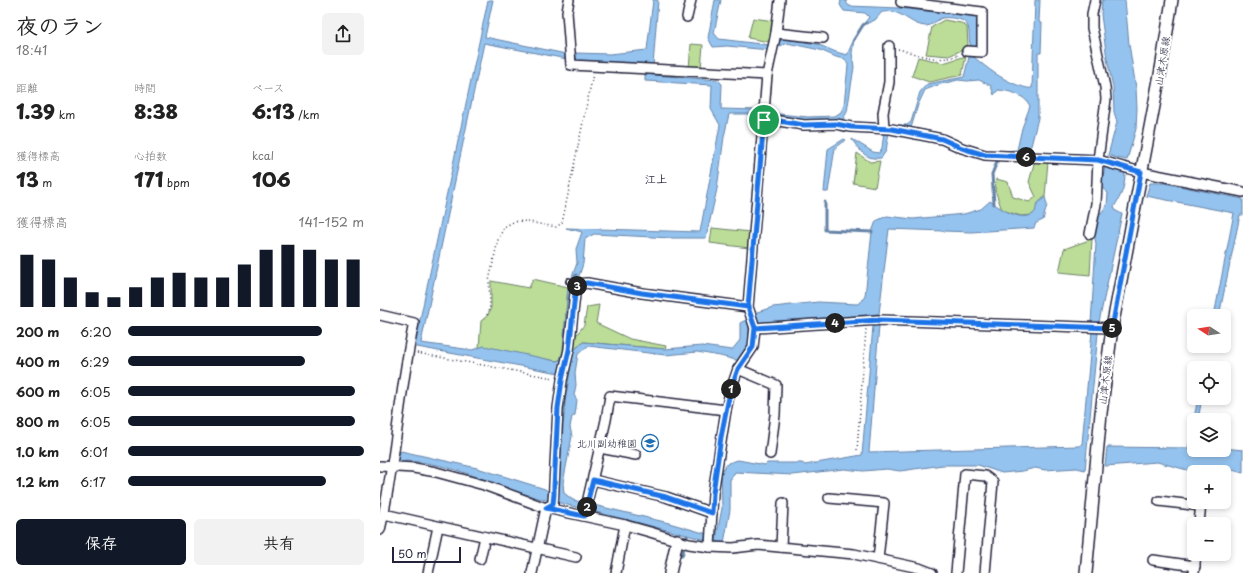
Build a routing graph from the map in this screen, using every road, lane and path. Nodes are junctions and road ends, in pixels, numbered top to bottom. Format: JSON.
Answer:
{"nodes":[{"id":1,"x":569,"y":0,"type":"edge"},
{"id":2,"x":691,"y":0,"type":"edge"},
{"id":3,"x":780,"y":0,"type":"edge"},
{"id":4,"x":902,"y":0,"type":"edge"},
{"id":5,"x":1095,"y":0,"type":"edge"},
{"id":6,"x":1172,"y":0,"type":"edge"},
{"id":7,"x":687,"y":17,"type":"dead end"},
{"id":8,"x":823,"y":38,"type":"dead end"},
{"id":9,"x":774,"y":42,"type":"junction"},
{"id":10,"x":890,"y":46,"type":"joint"},
{"id":11,"x":971,"y":51,"type":"joint"},
{"id":12,"x":595,"y":67,"type":"junction"},
{"id":13,"x":767,"y":75,"type":"junction"},
{"id":14,"x":764,"y":120,"type":"junction"},
{"id":15,"x":888,"y":129,"type":"junction"},
{"id":16,"x":1098,"y":160,"type":"junction"},
{"id":17,"x":1141,"y":172,"type":"junction"},
{"id":18,"x":1243,"y":192,"type":"edge"},
{"id":19,"x":1090,"y":234,"type":"dead end"},
{"id":20,"x":380,"y":315,"type":"edge"},
{"id":21,"x":486,"y":315,"type":"dead end"},
{"id":22,"x":751,"y":318,"type":"junction"},
{"id":23,"x":873,"y":320,"type":"junction"},
{"id":24,"x":1107,"y":328,"type":"junction"},
{"id":25,"x":408,"y":351,"type":"junction"},
{"id":26,"x":738,"y":369,"type":"junction"},
{"id":27,"x":562,"y":380,"type":"junction"},
{"id":28,"x":726,"y":410,"type":"junction"},
{"id":29,"x":600,"y":448,"type":"junction"},
{"id":30,"x":857,"y":450,"type":"dead end"},
{"id":31,"x":770,"y":454,"type":"dead end"},
{"id":32,"x":636,"y":455,"type":"dead end"},
{"id":33,"x":393,"y":464,"type":"junction"},
{"id":34,"x":380,"y":466,"type":"edge"},
{"id":35,"x":593,"y":480,"type":"junction"},
{"id":36,"x":829,"y":498,"type":"dead end"},
{"id":37,"x":1159,"y":501,"type":"dead end"},
{"id":38,"x":783,"y":502,"type":"dead end"},
{"id":39,"x":1187,"y":503,"type":"edge"},
{"id":40,"x":550,"y":506,"type":"junction"},
{"id":41,"x":712,"y":513,"type":"junction"},
{"id":42,"x":384,"y":514,"type":"junction"},
{"id":43,"x":585,"y":515,"type":"junction"},
{"id":44,"x":625,"y":525,"type":"junction"},
{"id":45,"x":438,"y":527,"type":"junction"},
{"id":46,"x":380,"y":530,"type":"edge"},
{"id":47,"x":485,"y":537,"type":"junction"},
{"id":48,"x":711,"y":541,"type":"junction"},
{"id":49,"x":682,"y":542,"type":"junction"},
{"id":50,"x":781,"y":547,"type":"junction"},
{"id":51,"x":537,"y":549,"type":"junction"},
{"id":52,"x":576,"y":557,"type":"dead end"},
{"id":53,"x":480,"y":559,"type":"dead end"},
{"id":54,"x":878,"y":559,"type":"junction"},
{"id":55,"x":1153,"y":560,"type":"dead end"},
{"id":56,"x":1194,"y":569,"type":"edge"},
{"id":57,"x":428,"y":573,"type":"edge"},
{"id":58,"x":532,"y":573,"type":"edge"},
{"id":59,"x":616,"y":573,"type":"edge"},
{"id":60,"x":670,"y":573,"type":"edge"},
{"id":61,"x":932,"y":573,"type":"edge"},
{"id":62,"x":956,"y":573,"type":"edge"},
{"id":63,"x":985,"y":573,"type":"edge"},
{"id":64,"x":1086,"y":573,"type":"edge"}],
"edges":[{"from":1,"to":12,"type":"street"},
{"from":2,"to":7,"type":"street"},
{"from":3,"to":9,"type":"street"},
{"from":4,"to":11,"type":"street"},
{"from":5,"to":16,"type":"street"},
{"from":6,"to":17,"type":"street","name":"山津木原線"},
{"from":8,"to":9,"type":"street"},
{"from":9,"to":13,"type":"street"},
{"from":10,"to":11,"type":"path"},
{"from":10,"to":15,"type":"street"},
{"from":12,"to":13,"type":"street"},
{"from":12,"to":21,"type":"path"},
{"from":13,"to":14,"type":"street"},
{"from":14,"to":15,"type":"street"},
{"from":14,"to":22,"type":"street"},
{"from":15,"to":16,"type":"street"},
{"from":16,"to":17,"type":"street"},
{"from":16,"to":19,"type":"street"},
{"from":17,"to":18,"type":"street"},
{"from":17,"to":24,"type":"street","name":"山津木原線"},
{"from":20,"to":25,"type":"street"},
{"from":22,"to":23,"type":"street"},
{"from":22,"to":26,"type":"street"},
{"from":22,"to":27,"type":"street"},
{"from":23,"to":24,"type":"street"},
{"from":23,"to":30,"type":"path"},
{"from":24,"to":64,"type":"street","name":"山津木原線"},
{"from":25,"to":27,"type":"path"},
{"from":25,"to":33,"type":"street"},
{"from":26,"to":28,"type":"street"},
{"from":26,"to":31,"type":"street"},
{"from":27,"to":40,"type":"street"},
{"from":28,"to":29,"type":"street"},
{"from":28,"to":41,"type":"street"},
{"from":29,"to":32,"type":"street"},
{"from":29,"to":35,"type":"street"},
{"from":33,"to":34,"type":"street"},
{"from":33,"to":40,"type":"street"},
{"from":33,"to":42,"type":"street"},
{"from":35,"to":41,"type":"street"},
{"from":35,"to":43,"type":"street"},
{"from":36,"to":54,"type":"street"},
{"from":37,"to":39,"type":"street"},
{"from":38,"to":50,"type":"street"},
{"from":40,"to":43,"type":"street"},
{"from":40,"to":51,"type":"street"},
{"from":41,"to":48,"type":"street"},
{"from":42,"to":45,"type":"street"},
{"from":42,"to":46,"type":"street"},
{"from":43,"to":44,"type":"street"},
{"from":44,"to":49,"type":"street"},
{"from":44,"to":59,"type":"street"},
{"from":45,"to":47,"type":"street"},
{"from":45,"to":57,"type":"street"},
{"from":47,"to":51,"type":"street"},
{"from":47,"to":53,"type":"street"},
{"from":48,"to":49,"type":"street"},
{"from":48,"to":50,"type":"street"},
{"from":49,"to":60,"type":"street"},
{"from":50,"to":54,"type":"street"},
{"from":51,"to":52,"type":"street"},
{"from":51,"to":58,"type":"street"},
{"from":54,"to":61,"type":"street"},
{"from":55,"to":56,"type":"street"},
{"from":62,"to":63,"type":"street"}]}
